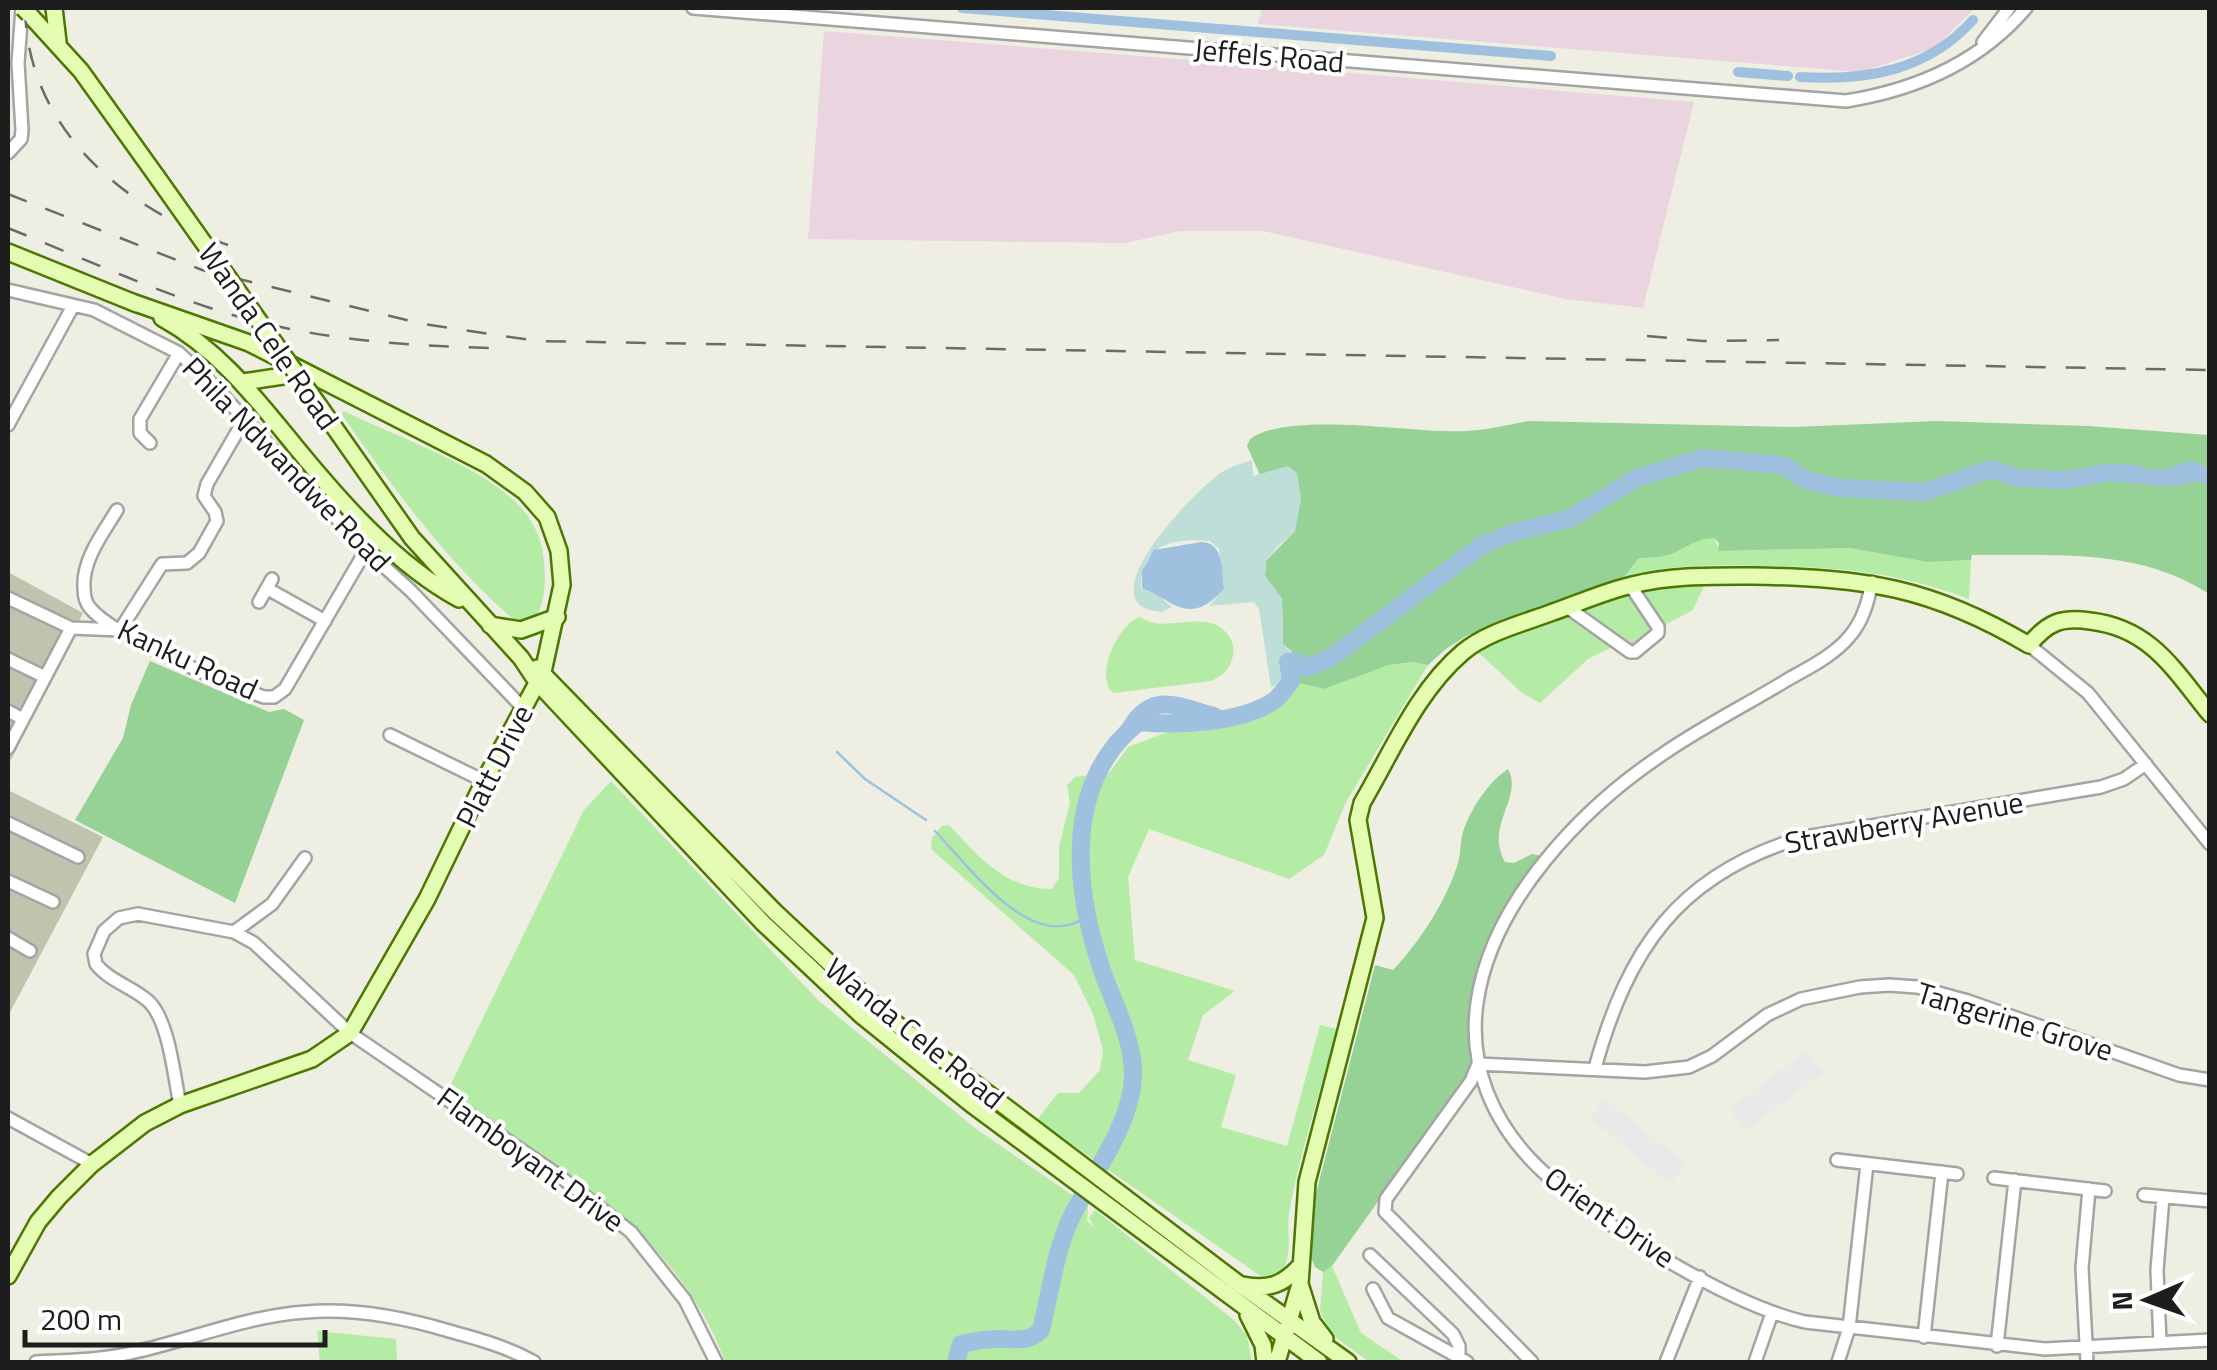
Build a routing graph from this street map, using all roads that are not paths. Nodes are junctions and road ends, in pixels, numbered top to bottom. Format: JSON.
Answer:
{"nodes":[{"id":1,"x":54,"y":8,"type":"edge"},
{"id":2,"x":692,"y":8,"type":"edge"},
{"id":3,"x":2010,"y":8,"type":"edge"},
{"id":4,"x":2026,"y":8,"type":"edge"},
{"id":5,"x":29,"y":12,"type":"edge"},
{"id":6,"x":58,"y":42,"type":"junction"},
{"id":7,"x":1978,"y":49,"type":"junction"},
{"id":8,"x":8,"y":153,"type":"edge"},
{"id":9,"x":8,"y":252,"type":"edge"},
{"id":10,"x":8,"y":290,"type":"edge"},
{"id":11,"x":132,"y":302,"type":"junction"},
{"id":12,"x":73,"y":306,"type":"junction"},
{"id":13,"x":179,"y":352,"type":"junction"},
{"id":14,"x":304,"y":373,"type":"junction"},
{"id":15,"x":243,"y":382,"type":"junction"},
{"id":16,"x":244,"y":420,"type":"junction"},
{"id":17,"x":8,"y":425,"type":"edge"},
{"id":18,"x":150,"y":443,"type":"dead end"},
{"id":19,"x":117,"y":510,"type":"dead end"},
{"id":20,"x":366,"y":550,"type":"junction"},
{"id":21,"x":1872,"y":582,"type":"junction"},
{"id":22,"x":1630,"y":585,"type":"junction"},
{"id":23,"x":8,"y":598,"type":"edge"},
{"id":24,"x":258,"y":602,"type":"dead end"},
{"id":25,"x":472,"y":606,"type":"junction"},
{"id":26,"x":1567,"y":607,"type":"junction"},
{"id":27,"x":557,"y":616,"type":"junction"},
{"id":28,"x":325,"y":620,"type":"junction"},
{"id":29,"x":490,"y":625,"type":"junction"},
{"id":30,"x":71,"y":628,"type":"junction"},
{"id":31,"x":120,"y":630,"type":"junction"},
{"id":32,"x":2029,"y":644,"type":"junction"},
{"id":33,"x":8,"y":659,"type":"edge"},
{"id":34,"x":45,"y":677,"type":"junction"},
{"id":35,"x":540,"y":677,"type":"junction"},
{"id":36,"x":522,"y":708,"type":"junction"},
{"id":37,"x":8,"y":711,"type":"edge"},
{"id":38,"x":2210,"y":714,"type":"edge"},
{"id":39,"x":23,"y":719,"type":"junction"},
{"id":40,"x":390,"y":735,"type":"dead end"},
{"id":41,"x":8,"y":748,"type":"edge"},
{"id":42,"x":2146,"y":764,"type":"junction"},
{"id":43,"x":484,"y":781,"type":"junction"},
{"id":44,"x":8,"y":823,"type":"edge"},
{"id":45,"x":2210,"y":844,"type":"edge"},
{"id":46,"x":78,"y":857,"type":"dead end"},
{"id":47,"x":305,"y":858,"type":"dead end"},
{"id":48,"x":8,"y":881,"type":"edge"},
{"id":49,"x":53,"y":902,"type":"dead end"},
{"id":50,"x":234,"y":932,"type":"junction"},
{"id":51,"x":8,"y":938,"type":"edge"},
{"id":52,"x":30,"y":951,"type":"dead end"},
{"id":53,"x":350,"y":1033,"type":"junction"},
{"id":54,"x":1478,"y":1064,"type":"junction"},
{"id":55,"x":1595,"y":1068,"type":"junction"},
{"id":56,"x":2210,"y":1080,"type":"edge"},
{"id":57,"x":180,"y":1104,"type":"junction"},
{"id":58,"x":8,"y":1118,"type":"edge"},
{"id":59,"x":1837,"y":1160,"type":"dead end"},
{"id":60,"x":92,"y":1164,"type":"junction"},
{"id":61,"x":1868,"y":1164,"type":"junction"},
{"id":62,"x":1942,"y":1172,"type":"junction"},
{"id":63,"x":1957,"y":1174,"type":"dead end"},
{"id":64,"x":1994,"y":1178,"type":"dead end"},
{"id":65,"x":2015,"y":1180,"type":"junction"},
{"id":66,"x":2089,"y":1189,"type":"junction"},
{"id":67,"x":2106,"y":1191,"type":"dead end"},
{"id":68,"x":1104,"y":1194,"type":"junction"},
{"id":69,"x":2144,"y":1195,"type":"dead end"},
{"id":70,"x":2163,"y":1197,"type":"junction"},
{"id":71,"x":2210,"y":1202,"type":"edge"},
{"id":72,"x":1370,"y":1255,"type":"dead end"},
{"id":73,"x":1302,"y":1265,"type":"junction"},
{"id":74,"x":8,"y":1276,"type":"edge"},
{"id":75,"x":1704,"y":1278,"type":"junction"},
{"id":76,"x":1239,"y":1284,"type":"junction"},
{"id":77,"x":1300,"y":1284,"type":"junction"},
{"id":78,"x":1372,"y":1289,"type":"dead end"},
{"id":79,"x":1240,"y":1305,"type":"junction"},
{"id":80,"x":1772,"y":1314,"type":"junction"},
{"id":81,"x":1291,"y":1321,"type":"junction"},
{"id":82,"x":1849,"y":1328,"type":"junction"},
{"id":83,"x":1924,"y":1337,"type":"junction"},
{"id":84,"x":1286,"y":1339,"type":"junction"},
{"id":85,"x":2210,"y":1340,"type":"edge"},
{"id":86,"x":2160,"y":1343,"type":"junction"},
{"id":87,"x":1998,"y":1346,"type":"junction"},
{"id":88,"x":2086,"y":1346,"type":"junction"},
{"id":89,"x":138,"y":1357,"type":"edge"},
{"id":90,"x":1342,"y":1358,"type":"edge"},
{"id":91,"x":1463,"y":1360,"type":"edge"},
{"id":92,"x":36,"y":1362,"type":"edge"},
{"id":93,"x":534,"y":1362,"type":"edge"},
{"id":94,"x":716,"y":1362,"type":"edge"},
{"id":95,"x":1265,"y":1362,"type":"edge"},
{"id":96,"x":1277,"y":1362,"type":"edge"},
{"id":97,"x":1319,"y":1362,"type":"edge"},
{"id":98,"x":1532,"y":1362,"type":"edge"},
{"id":99,"x":1666,"y":1362,"type":"edge"},
{"id":100,"x":1674,"y":1362,"type":"edge"},
{"id":101,"x":1755,"y":1362,"type":"edge"},
{"id":102,"x":1838,"y":1362,"type":"edge"},
{"id":103,"x":2087,"y":1362,"type":"edge"}],
"edges":[{"from":1,"to":6,"type":"street"},
{"from":2,"to":7,"type":"street","name":"Jeffels Road"},
{"from":3,"to":7,"type":"street"},
{"from":4,"to":7,"type":"street"},
{"from":5,"to":6,"type":"street","name":"Wanda Cele Road"},
{"from":5,"to":8,"type":"street"},
{"from":6,"to":25,"type":"street","name":"Wanda Cele Road","bridge":true},
{"from":9,"to":11,"type":"street","name":"Phila Ndwandwe Road"},
{"from":10,"to":12,"type":"street","name":"Phila Ndwandwe Road"},
{"from":11,"to":14,"type":"street","name":"Platt Drive"},
{"from":11,"to":15,"type":"street","name":"Phila Ndwandwe Road"},
{"from":12,"to":13,"type":"street","name":"Phila Ndwandwe Road"},
{"from":12,"to":17,"type":"street"},
{"from":13,"to":16,"type":"street","name":"Phila Ndwandwe Road"},
{"from":13,"to":18,"type":"street"},
{"from":14,"to":15,"type":"street","name":"Phila Ndwandwe Road"},
{"from":14,"to":27,"type":"street","name":"Platt Drive"},
{"from":15,"to":25,"type":"street","name":"Phila Ndwandwe Road"},
{"from":16,"to":20,"type":"street","name":"Phila Ndwandwe Road"},
{"from":16,"to":31,"type":"street"},
{"from":19,"to":31,"type":"street","name":"Kanku Road"},
{"from":20,"to":28,"type":"street"},
{"from":20,"to":36,"type":"street","name":"Phila Ndwandwe Road"},
{"from":21,"to":22,"type":"street"},
{"from":21,"to":32,"type":"street"},
{"from":21,"to":54,"type":"street","name":"Orient Drive"},
{"from":22,"to":26,"type":"street"},
{"from":22,"to":26,"type":"street"},
{"from":23,"to":30,"type":"street"},
{"from":24,"to":28,"type":"street"},
{"from":25,"to":29,"type":"street","name":"Wanda Cele Road"},
{"from":26,"to":73,"type":"street"},
{"from":27,"to":29,"type":"street"},
{"from":27,"to":35,"type":"street","name":"Platt Drive"},
{"from":28,"to":31,"type":"street","name":"Kanku Road"},
{"from":29,"to":35,"type":"street","name":"Wanda Cele Road"},
{"from":30,"to":31,"type":"street"},
{"from":30,"to":34,"type":"street"},
{"from":32,"to":38,"type":"street"},
{"from":32,"to":42,"type":"street"},
{"from":33,"to":34,"type":"street"},
{"from":34,"to":39,"type":"street"},
{"from":35,"to":36,"type":"street","name":"Platt Drive"},
{"from":35,"to":68,"type":"street","name":"Wanda Cele Road"},
{"from":36,"to":43,"type":"street","name":"Platt Drive"},
{"from":37,"to":39,"type":"street"},
{"from":39,"to":41,"type":"street"},
{"from":40,"to":43,"type":"street"},
{"from":42,"to":45,"type":"street"},
{"from":42,"to":55,"type":"street","name":"Strawberry Avenue"},
{"from":43,"to":53,"type":"street","name":"Platt Drive"},
{"from":44,"to":46,"type":"street"},
{"from":47,"to":50,"type":"street"},
{"from":48,"to":49,"type":"street"},
{"from":50,"to":53,"type":"street","name":"Flamboyant Drive"},
{"from":50,"to":57,"type":"street"},
{"from":51,"to":52,"type":"street"},
{"from":53,"to":57,"type":"street","name":"Platt Drive"},
{"from":53,"to":94,"type":"street","name":"Flamboyant Drive"},
{"from":54,"to":55,"type":"street","name":"Tangerine Grove"},
{"from":54,"to":75,"type":"street","name":"Orient Drive"},
{"from":54,"to":98,"type":"street"},
{"from":55,"to":56,"type":"street","name":"Tangerine Grove"},
{"from":57,"to":60,"type":"street","name":"Platt Drive"},
{"from":58,"to":60,"type":"street"},
{"from":59,"to":61,"type":"street"},
{"from":60,"to":74,"type":"street","name":"Platt Drive"},
{"from":61,"to":62,"type":"street"},
{"from":61,"to":82,"type":"street"},
{"from":62,"to":63,"type":"street"},
{"from":62,"to":83,"type":"street"},
{"from":64,"to":65,"type":"street"},
{"from":65,"to":66,"type":"street"},
{"from":65,"to":87,"type":"street"},
{"from":66,"to":67,"type":"street"},
{"from":66,"to":88,"type":"street"},
{"from":68,"to":76,"type":"street","name":"Wanda Cele Road"},
{"from":68,"to":79,"type":"street","name":"Wanda Cele Road"},
{"from":69,"to":70,"type":"street"},
{"from":70,"to":71,"type":"street"},
{"from":70,"to":86,"type":"street"},
{"from":72,"to":91,"type":"street"},
{"from":73,"to":76,"type":"street"},
{"from":73,"to":77,"type":"street"},
{"from":75,"to":80,"type":"street","name":"Orient Drive"},
{"from":75,"to":99,"type":"street"},
{"from":75,"to":100,"type":"street"},
{"from":76,"to":81,"type":"street","name":"Wanda Cele Road"},
{"from":77,"to":81,"type":"street"},
{"from":77,"to":90,"type":"street"},
{"from":78,"to":91,"type":"street"},
{"from":79,"to":84,"type":"street","name":"Wanda Cele Road"},
{"from":79,"to":95,"type":"street"},
{"from":80,"to":82,"type":"street","name":"Orient Drive"},
{"from":80,"to":101,"type":"street"},
{"from":81,"to":84,"type":"street"},
{"from":81,"to":90,"type":"street","name":"Wanda Cele Road"},
{"from":82,"to":83,"type":"street","name":"Orient Drive"},
{"from":82,"to":102,"type":"street"},
{"from":83,"to":87,"type":"street","name":"Orient Drive"},
{"from":84,"to":96,"type":"street"},
{"from":84,"to":97,"type":"street","name":"Wanda Cele Road"},
{"from":85,"to":86,"type":"street","name":"Orient Drive"},
{"from":86,"to":88,"type":"street","name":"Orient Drive"},
{"from":87,"to":88,"type":"street","name":"Orient Drive"},
{"from":88,"to":103,"type":"street"},
{"from":89,"to":92,"type":"street"},
{"from":89,"to":93,"type":"street"}]}
